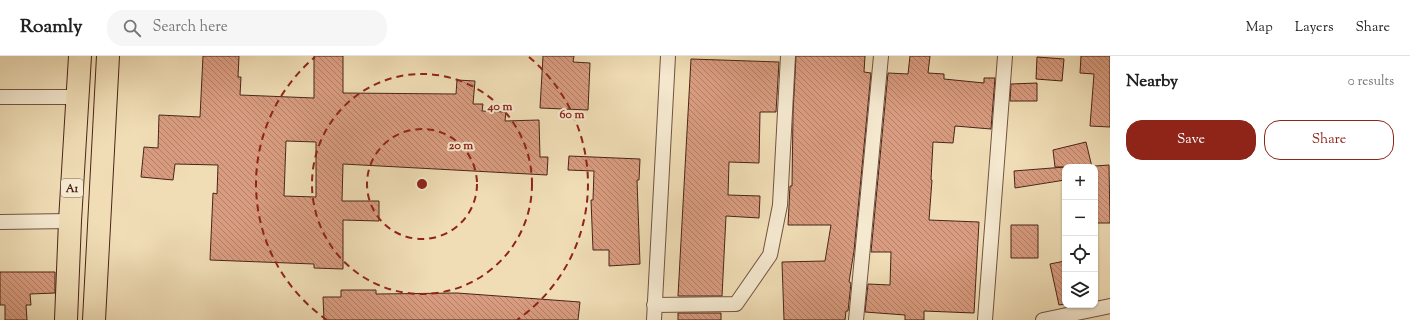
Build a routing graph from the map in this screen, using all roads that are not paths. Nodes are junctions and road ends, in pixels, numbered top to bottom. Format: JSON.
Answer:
{"nodes":[{"id":1,"x":80,"y":56,"type":"edge"},
{"id":2,"x":108,"y":56,"type":"edge"},
{"id":3,"x":668,"y":56,"type":"edge"},
{"id":4,"x":788,"y":56,"type":"edge"},
{"id":5,"x":881,"y":56,"type":"edge"},
{"id":6,"x":1005,"y":56,"type":"edge"},
{"id":7,"x":0,"y":97,"type":"edge"},
{"id":8,"x":78,"y":97,"type":"junction"},
{"id":9,"x":70,"y":221,"type":"junction"},
{"id":10,"x":0,"y":222,"type":"edge"},
{"id":11,"x":654,"y":305,"type":"junction"},
{"id":12,"x":1110,"y":306,"type":"edge"},
{"id":13,"x":66,"y":320,"type":"edge"},
{"id":14,"x":94,"y":320,"type":"edge"},
{"id":15,"x":654,"y":320,"type":"edge"},
{"id":16,"x":856,"y":320,"type":"edge"},
{"id":17,"x":985,"y":320,"type":"edge"},
{"id":18,"x":1043,"y":320,"type":"edge"}],
"edges":[{"from":1,"to":8,"type":"highway","number":"A1"},
{"from":2,"to":14,"type":"highway","number":"A1"},
{"from":3,"to":11,"type":"street"},
{"from":4,"to":11,"type":"street"},
{"from":5,"to":16,"type":"street"},
{"from":6,"to":17,"type":"street"},
{"from":7,"to":8,"type":"street"},
{"from":8,"to":9,"type":"highway","number":"A1"},
{"from":9,"to":10,"type":"street"},
{"from":9,"to":13,"type":"highway","number":"A1"},
{"from":11,"to":15,"type":"street"},
{"from":12,"to":18,"type":"street"}]}
